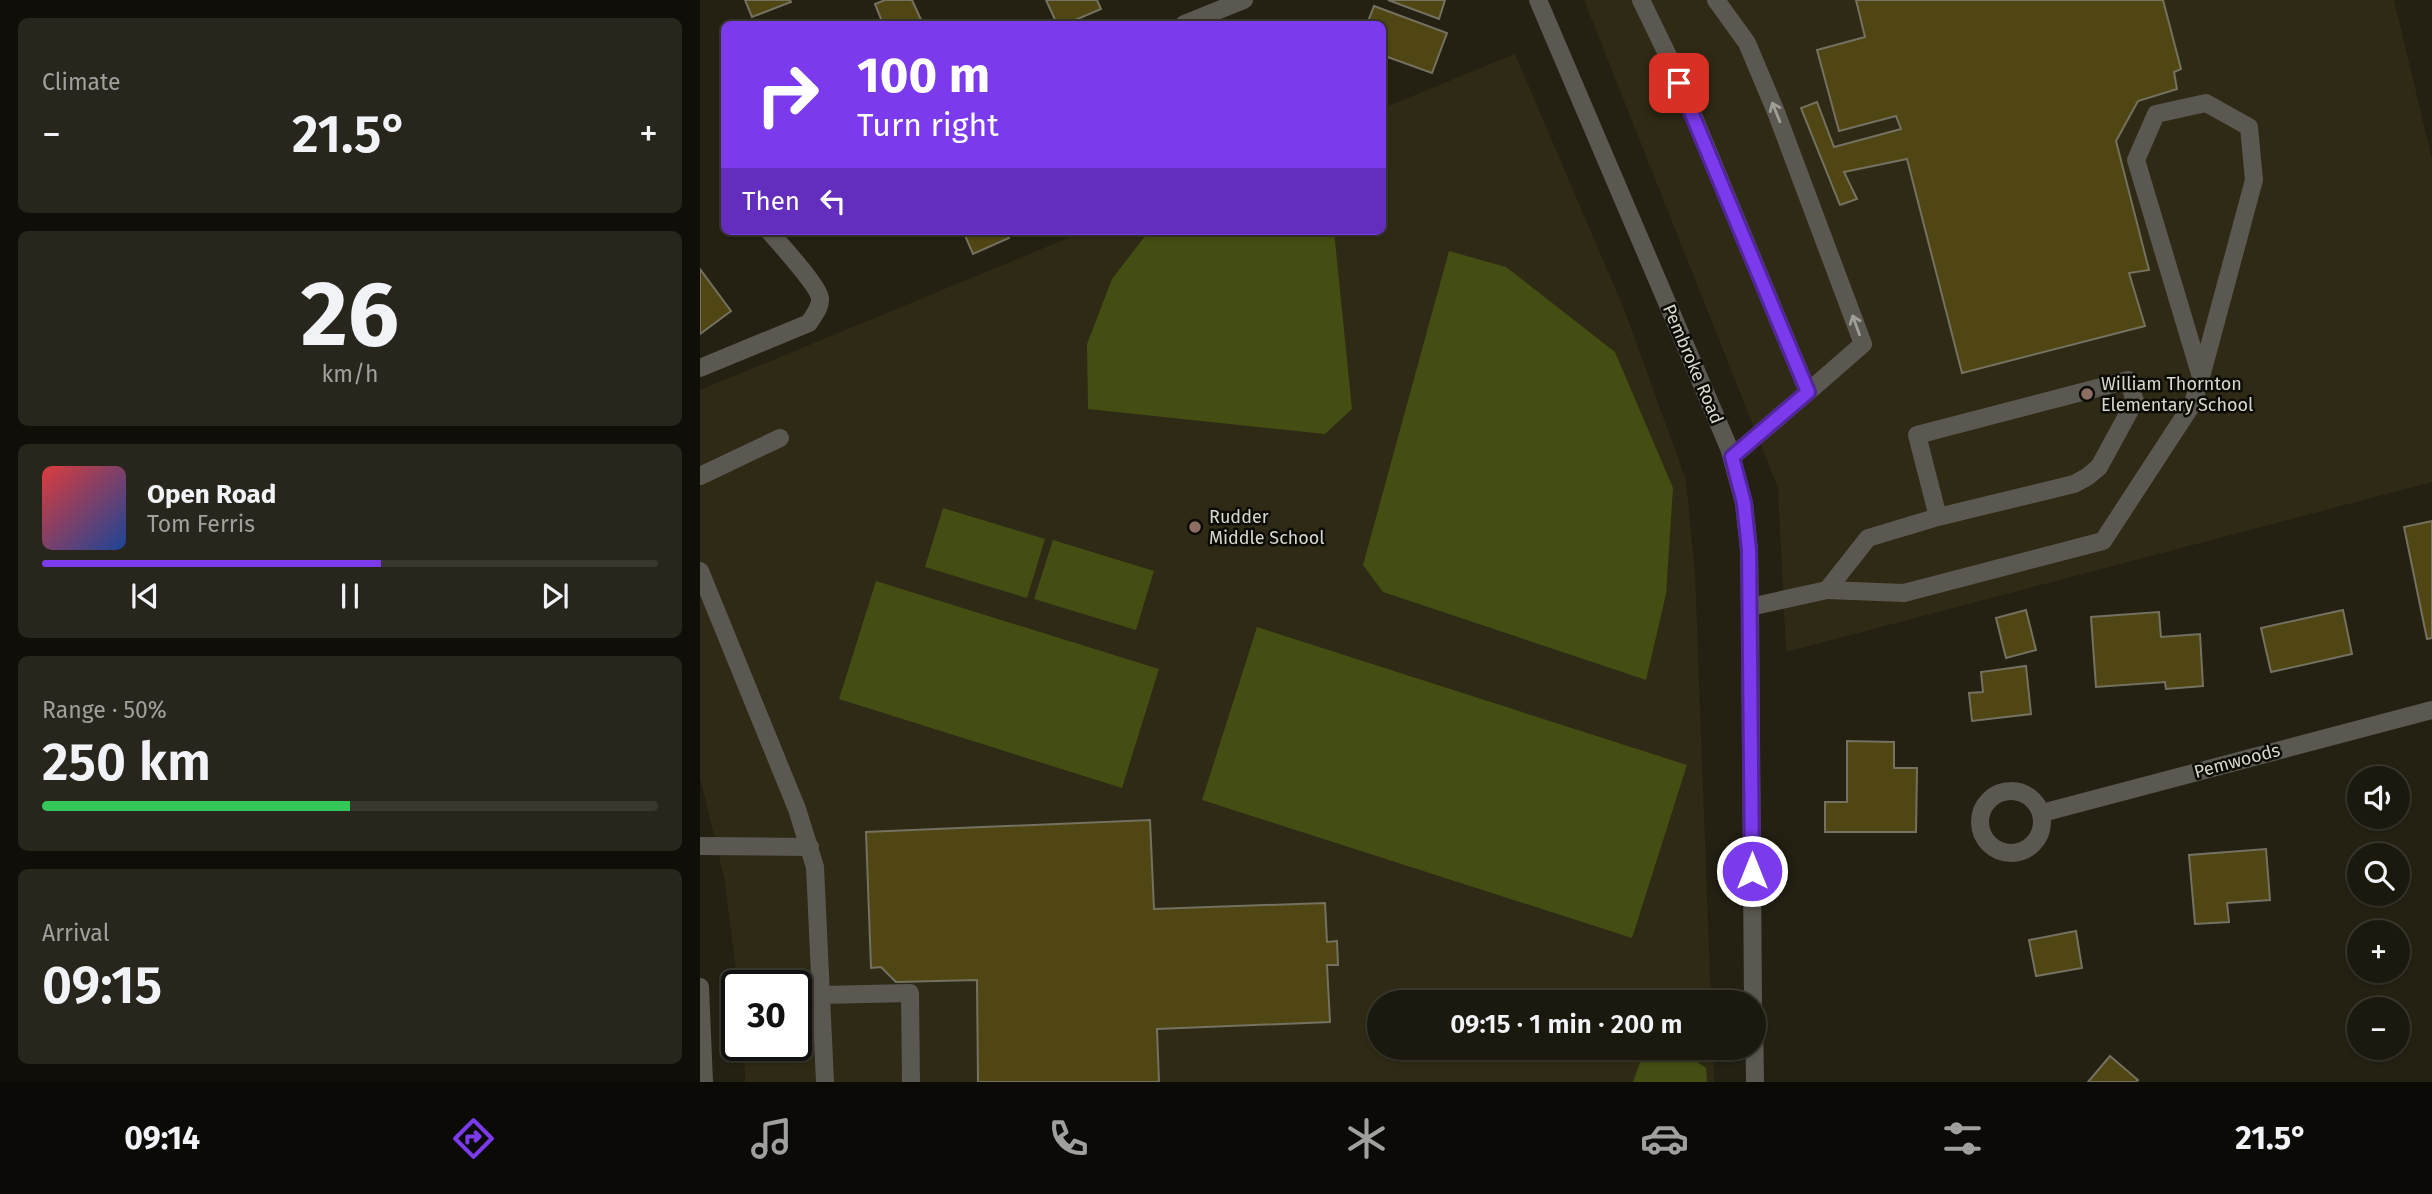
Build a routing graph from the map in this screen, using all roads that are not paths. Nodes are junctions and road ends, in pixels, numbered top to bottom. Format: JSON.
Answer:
{"nodes":[{"id":1,"x":1244,"y":0,"type":"edge"},
{"id":2,"x":1538,"y":0,"type":"edge"},
{"id":3,"x":1641,"y":0,"type":"edge"},
{"id":4,"x":1716,"y":0,"type":"edge"},
{"id":5,"x":1192,"y":21,"type":"edge"},
{"id":6,"x":772,"y":235,"type":"edge"},
{"id":7,"x":700,"y":368,"type":"edge"},
{"id":8,"x":2201,"y":377,"type":"junction"},
{"id":9,"x":1808,"y":392,"type":"junction"},
{"id":10,"x":780,"y":438,"type":"dead end"},
{"id":11,"x":1732,"y":457,"type":"junction"},
{"id":12,"x":700,"y":476,"type":"edge"},
{"id":13,"x":1938,"y":517,"type":"junction"},
{"id":14,"x":700,"y":571,"type":"edge"},
{"id":15,"x":1827,"y":590,"type":"junction"},
{"id":16,"x":1750,"y":607,"type":"junction"},
{"id":17,"x":2432,"y":710,"type":"edge"},
{"id":18,"x":2042,"y":813,"type":"dead end"},
{"id":19,"x":700,"y":846,"type":"edge"},
{"id":20,"x":810,"y":847,"type":"junction"},
{"id":21,"x":700,"y":987,"type":"edge"},
{"id":22,"x":1753,"y":990,"type":"edge"},
{"id":23,"x":822,"y":995,"type":"junction"},
{"id":24,"x":1755,"y":1060,"type":"edge"},
{"id":25,"x":704,"y":1082,"type":"edge"},
{"id":26,"x":825,"y":1082,"type":"edge"},
{"id":27,"x":911,"y":1082,"type":"edge"},
{"id":28,"x":1755,"y":1082,"type":"edge"}],
"edges":[{"from":1,"to":5,"type":"street"},
{"from":2,"to":11,"type":"street","name":"Pembroke Road"},
{"from":3,"to":9,"type":"street"},
{"from":9,"to":4,"type":"street","one_way":true},
{"from":6,"to":7,"type":"street"},
{"from":8,"to":8,"type":"street"},
{"from":8,"to":15,"type":"street"},
{"from":9,"to":11,"type":"street"},
{"from":10,"to":12,"type":"street"},
{"from":11,"to":16,"type":"street","name":"Pembroke Road"},
{"from":13,"to":13,"type":"street"},
{"from":13,"to":15,"type":"street"},
{"from":14,"to":20,"type":"street"},
{"from":15,"to":16,"type":"street"},
{"from":16,"to":22,"type":"street","name":"Pembroke Road"},
{"from":17,"to":18,"type":"street","name":"Pemwoods"},
{"from":19,"to":20,"type":"street"},
{"from":20,"to":23,"type":"street"},
{"from":21,"to":25,"type":"street"},
{"from":23,"to":26,"type":"street"},
{"from":23,"to":27,"type":"street"},
{"from":24,"to":28,"type":"street"}]}
